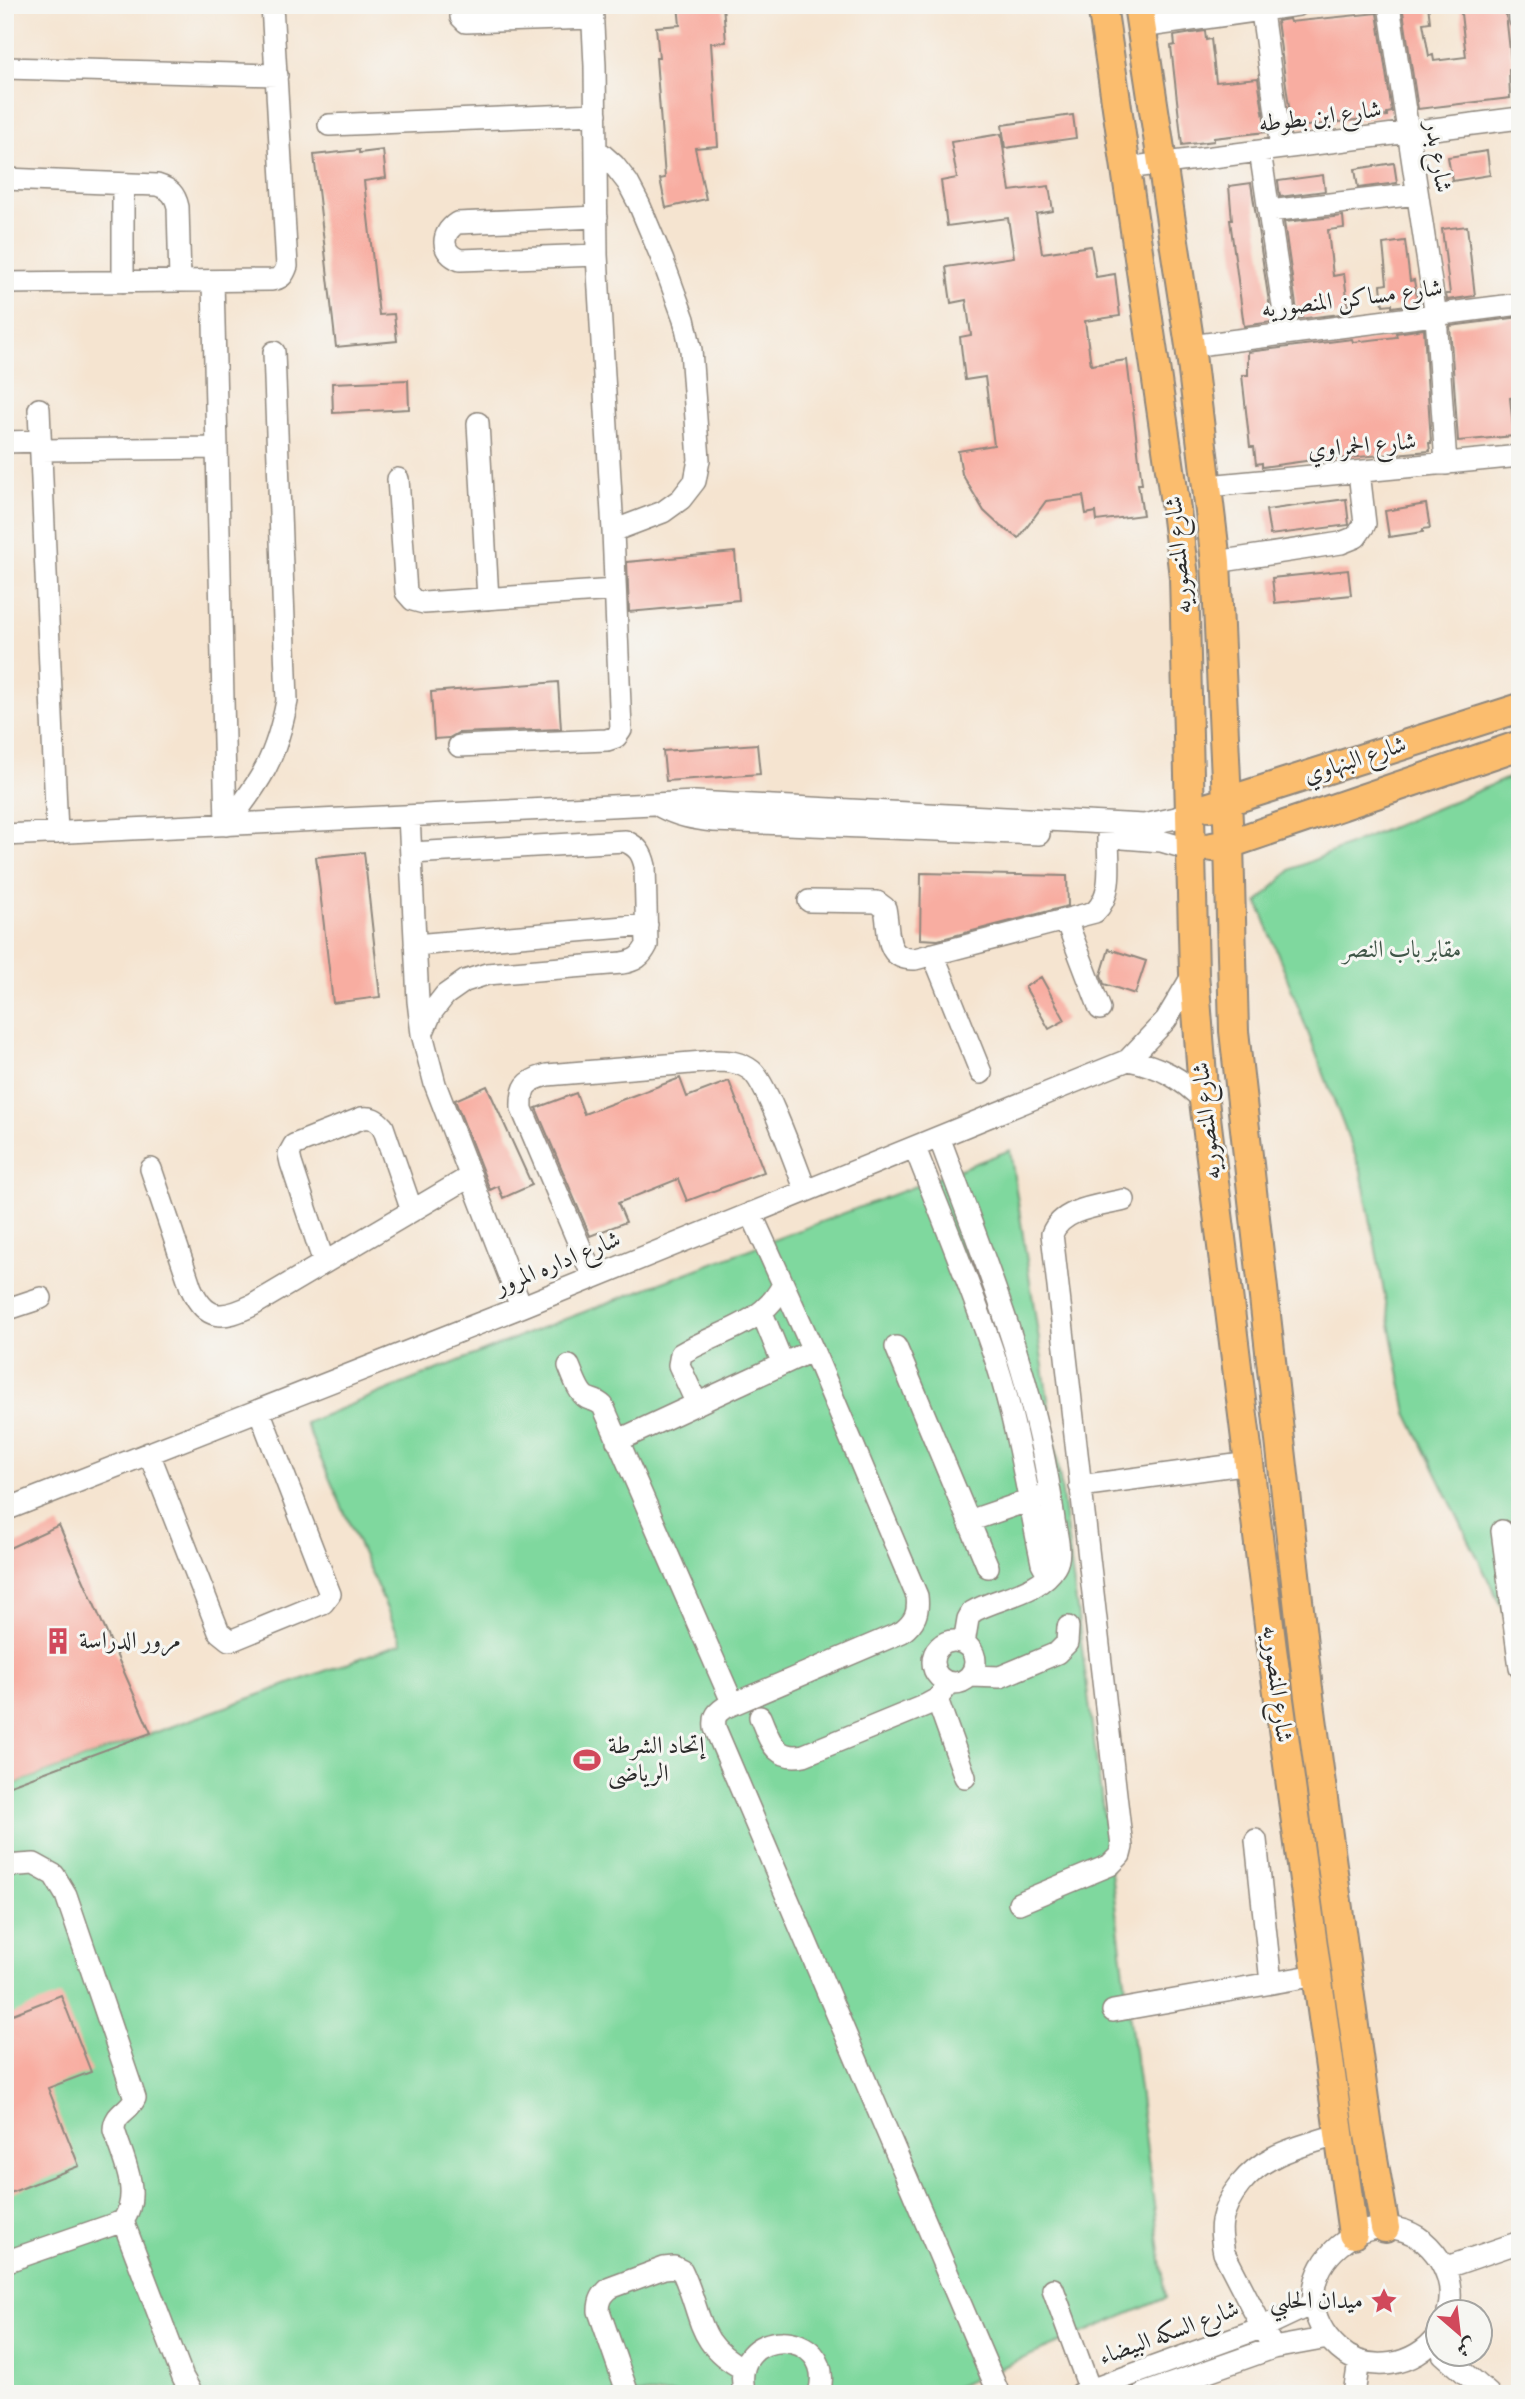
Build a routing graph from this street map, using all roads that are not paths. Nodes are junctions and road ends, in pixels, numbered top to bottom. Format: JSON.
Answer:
{"nodes":[{"id":1,"x":272,"y":5,"type":"edge"},
{"id":2,"x":464,"y":5,"type":"edge"},
{"id":3,"x":1102,"y":5,"type":"edge"},
{"id":4,"x":1298,"y":5,"type":"edge"},
{"id":5,"x":1389,"y":5,"type":"edge"},
{"id":6,"x":1519,"y":5,"type":"edge"},
{"id":7,"x":1261,"y":8,"type":"edge"},
{"id":8,"x":593,"y":12,"type":"edge"},
{"id":9,"x":1139,"y":16,"type":"edge"},
{"id":10,"x":1520,"y":20,"type":"edge"},
{"id":11,"x":5,"y":68,"type":"edge"},
{"id":12,"x":276,"y":75,"type":"junction"},
{"id":13,"x":597,"y":114,"type":"junction"},
{"id":14,"x":1520,"y":118,"type":"edge"},
{"id":15,"x":329,"y":125,"type":"dead end"},
{"id":16,"x":1408,"y":132,"type":"junction"},
{"id":17,"x":1282,"y":148,"type":"junction"},
{"id":18,"x":596,"y":149,"type":"junction"},
{"id":19,"x":1260,"y":151,"type":"junction"},
{"id":20,"x":1161,"y":163,"type":"junction"},
{"id":21,"x":1126,"y":168,"type":"junction"},
{"id":22,"x":5,"y":179,"type":"edge"},
{"id":23,"x":123,"y":184,"type":"junction"},
{"id":24,"x":1418,"y":194,"type":"junction"},
{"id":25,"x":1269,"y":211,"type":"junction"},
{"id":26,"x":597,"y":217,"type":"junction"},
{"id":27,"x":597,"y":255,"type":"junction"},
{"id":28,"x":180,"y":281,"type":"junction"},
{"id":29,"x":213,"y":281,"type":"junction"},
{"id":30,"x":123,"y":282,"type":"junction"},
{"id":31,"x":5,"y":283,"type":"edge"},
{"id":32,"x":1520,"y":304,"type":"edge"},
{"id":33,"x":1436,"y":316,"type":"junction"},
{"id":34,"x":1287,"y":334,"type":"junction"},
{"id":35,"x":1190,"y":346,"type":"junction"},
{"id":36,"x":274,"y":352,"type":"dead end"},
{"id":37,"x":39,"y":409,"type":"dead end"},
{"id":38,"x":478,"y":423,"type":"dead end"},
{"id":39,"x":5,"y":442,"type":"edge"},
{"id":40,"x":40,"y":445,"type":"junction"},
{"id":41,"x":217,"y":447,"type":"junction"},
{"id":42,"x":1520,"y":456,"type":"edge"},
{"id":43,"x":1446,"y":464,"type":"junction"},
{"id":44,"x":1359,"y":472,"type":"junction"},
{"id":45,"x":398,"y":479,"type":"dead end"},
{"id":46,"x":1208,"y":486,"type":"junction"},
{"id":47,"x":613,"y":531,"type":"junction"},
{"id":48,"x":1216,"y":562,"type":"junction"},
{"id":49,"x":615,"y":590,"type":"junction"},
{"id":50,"x":488,"y":598,"type":"junction"},
{"id":51,"x":1520,"y":708,"type":"edge"},
{"id":52,"x":1520,"y":745,"type":"edge"},
{"id":53,"x":459,"y":746,"type":"dead end"},
{"id":54,"x":1226,"y":801,"type":"junction"},
{"id":55,"x":659,"y":806,"type":"junction"},
{"id":56,"x":1191,"y":812,"type":"junction"},
{"id":57,"x":409,"y":816,"type":"junction"},
{"id":58,"x":226,"y":825,"type":"junction"},
{"id":59,"x":57,"y":833,"type":"junction"},
{"id":60,"x":5,"y":835,"type":"edge"},
{"id":61,"x":1108,"y":837,"type":"junction"},
{"id":62,"x":1229,"y":844,"type":"junction"},
{"id":63,"x":1192,"y":850,"type":"junction"},
{"id":64,"x":411,"y":853,"type":"junction"},
{"id":65,"x":809,"y":901,"type":"dead end"},
{"id":66,"x":1066,"y":920,"type":"junction"},
{"id":67,"x":647,"y":925,"type":"junction"},
{"id":68,"x":563,"y":932,"type":"junction"},
{"id":69,"x":415,"y":945,"type":"junction"},
{"id":70,"x":933,"y":954,"type":"junction"},
{"id":71,"x":565,"y":968,"type":"junction"},
{"id":72,"x":1194,"y":972,"type":"junction"},
{"id":73,"x":1100,"y":1009,"type":"dead end"},
{"id":74,"x":1234,"y":1031,"type":"junction"},
{"id":75,"x":422,"y":1034,"type":"junction"},
{"id":76,"x":1198,"y":1035,"type":"junction"},
{"id":77,"x":1128,"y":1060,"type":"junction"},
{"id":78,"x":981,"y":1073,"type":"dead end"},
{"id":79,"x":1204,"y":1101,"type":"junction"},
{"id":80,"x":939,"y":1137,"type":"junction"},
{"id":81,"x":915,"y":1148,"type":"junction"},
{"id":82,"x":151,"y":1169,"type":"dead end"},
{"id":83,"x":471,"y":1176,"type":"junction"},
{"id":84,"x":806,"y":1191,"type":"junction"},
{"id":85,"x":1124,"y":1200,"type":"dead end"},
{"id":86,"x":412,"y":1211,"type":"junction"},
{"id":87,"x":751,"y":1213,"type":"junction"},
{"id":88,"x":324,"y":1264,"type":"junction"},
{"id":89,"x":593,"y":1277,"type":"junction"},
{"id":90,"x":783,"y":1284,"type":"junction"},
{"id":91,"x":41,"y":1298,"type":"dead end"},
{"id":92,"x":521,"y":1307,"type":"junction"},
{"id":93,"x":5,"y":1310,"type":"edge"},
{"id":94,"x":762,"y":1313,"type":"junction"},
{"id":95,"x":896,"y":1347,"type":"dead end"},
{"id":96,"x":813,"y":1350,"type":"junction"},
{"id":97,"x":783,"y":1364,"type":"junction"},
{"id":98,"x":569,"y":1366,"type":"dead end"},
{"id":99,"x":697,"y":1404,"type":"junction"},
{"id":100,"x":259,"y":1410,"type":"junction"},
{"id":101,"x":617,"y":1441,"type":"junction"},
{"id":102,"x":149,"y":1453,"type":"junction"},
{"id":103,"x":1283,"y":1460,"type":"junction"},
{"id":104,"x":1250,"y":1463,"type":"junction"},
{"id":105,"x":1080,"y":1486,"type":"junction"},
{"id":106,"x":1051,"y":1493,"type":"junction"},
{"id":107,"x":1030,"y":1500,"type":"junction"},
{"id":108,"x":5,"y":1510,"type":"edge"},
{"id":109,"x":969,"y":1521,"type":"junction"},
{"id":110,"x":1502,"y":1531,"type":"dead end"},
{"id":111,"x":988,"y":1567,"type":"dead end"},
{"id":112,"x":1048,"y":1574,"type":"junction"},
{"id":113,"x":1068,"y":1628,"type":"dead end"},
{"id":114,"x":964,"y":1643,"type":"junction"},
{"id":115,"x":1520,"y":1668,"type":"edge"},
{"id":116,"x":971,"y":1676,"type":"junction"},
{"id":117,"x":943,"y":1691,"type":"junction"},
{"id":118,"x":733,"y":1704,"type":"junction"},
{"id":119,"x":760,"y":1717,"type":"dead end"},
{"id":120,"x":965,"y":1777,"type":"dead end"},
{"id":121,"x":1255,"y":1840,"type":"dead end"},
{"id":122,"x":5,"y":1866,"type":"edge"},
{"id":123,"x":1019,"y":1903,"type":"dead end"},
{"id":124,"x":1346,"y":1973,"type":"junction"},
{"id":125,"x":1317,"y":1975,"type":"junction"},
{"id":126,"x":1271,"y":1983,"type":"junction"},
{"id":127,"x":1113,"y":2011,"type":"dead end"},
{"id":128,"x":1368,"y":2129,"type":"junction"},
{"id":129,"x":1339,"y":2134,"type":"junction"},
{"id":130,"x":123,"y":2221,"type":"junction"},
{"id":131,"x":1385,"y":2228,"type":"junction"},
{"id":132,"x":1353,"y":2234,"type":"junction"},
{"id":133,"x":1520,"y":2242,"type":"edge"},
{"id":134,"x":5,"y":2262,"type":"edge"},
{"id":135,"x":1444,"y":2267,"type":"junction"},
{"id":136,"x":1053,"y":2289,"type":"dead end"},
{"id":137,"x":1449,"y":2298,"type":"edge"},
{"id":138,"x":1314,"y":2303,"type":"junction"},
{"id":139,"x":1261,"y":2328,"type":"junction"},
{"id":140,"x":1328,"y":2338,"type":"junction"},
{"id":141,"x":1273,"y":2348,"type":"junction"},
{"id":142,"x":1424,"y":2352,"type":"edge"},
{"id":143,"x":1359,"y":2361,"type":"junction"},
{"id":144,"x":1461,"y":2368,"type":"edge"},
{"id":145,"x":744,"y":2369,"type":"junction"},
{"id":146,"x":1084,"y":2392,"type":"edge"},
{"id":147,"x":192,"y":2394,"type":"edge"},
{"id":148,"x":628,"y":2394,"type":"edge"},
{"id":149,"x":746,"y":2394,"type":"edge"},
{"id":150,"x":819,"y":2394,"type":"edge"},
{"id":151,"x":999,"y":2394,"type":"edge"},
{"id":152,"x":1143,"y":2394,"type":"edge"},
{"id":153,"x":1354,"y":2394,"type":"edge"},
{"id":154,"x":1489,"y":2394,"type":"edge"}],
"edges":[{"from":1,"to":12,"type":"street"},
{"from":2,"to":8,"type":"street"},
{"from":3,"to":21,"type":"main road","name":"شارع المنصوريه"},
{"from":4,"to":7,"type":"street"},
{"from":5,"to":16,"type":"street","name":"شارع بدر"},
{"from":6,"to":10,"type":"street"},
{"from":7,"to":9,"type":"street"},
{"from":7,"to":17,"type":"street"},
{"from":8,"to":13,"type":"street"},
{"from":9,"to":20,"type":"main road","name":"شارع المنصوريه"},
{"from":11,"to":12,"type":"street"},
{"from":12,"to":29,"type":"street"},
{"from":13,"to":15,"type":"street"},
{"from":13,"to":18,"type":"street"},
{"from":14,"to":16,"type":"street","name":"شارع ابن بطوطه"},
{"from":16,"to":17,"type":"street","name":"شارع ابن بطوطه"},
{"from":16,"to":24,"type":"street","name":"شارع بدر"},
{"from":17,"to":19,"type":"street","name":"شارع ابن بطوطه"},
{"from":18,"to":26,"type":"street"},
{"from":18,"to":47,"type":"street"},
{"from":19,"to":20,"type":"street","name":"شارع ابن بطوطه"},
{"from":19,"to":25,"type":"street"},
{"from":20,"to":21,"type":"street","name":"شارع ابن بطوطه"},
{"from":20,"to":35,"type":"main road","name":"شارع المنصوريه"},
{"from":21,"to":56,"type":"main road","name":"شارع المنصوريه"},
{"from":22,"to":23,"type":"street"},
{"from":23,"to":28,"type":"street"},
{"from":23,"to":30,"type":"street"},
{"from":24,"to":25,"type":"street"},
{"from":24,"to":33,"type":"street","name":"شارع بدر"},
{"from":25,"to":34,"type":"street"},
{"from":26,"to":27,"type":"street"},
{"from":26,"to":27,"type":"street"},
{"from":27,"to":47,"type":"street"},
{"from":28,"to":29,"type":"street"},
{"from":28,"to":30,"type":"street"},
{"from":29,"to":41,"type":"street"},
{"from":30,"to":31,"type":"street"},
{"from":32,"to":33,"type":"street","name":"شارع مساكن المنصوريه"},
{"from":33,"to":34,"type":"street","name":"شارع مساكن المنصوريه"},
{"from":33,"to":43,"type":"street","name":"شارع بدر"},
{"from":34,"to":35,"type":"street","name":"شارع مساكن المنصوريه"},
{"from":35,"to":46,"type":"main road","name":"شارع المنصوريه"},
{"from":36,"to":58,"type":"street"},
{"from":37,"to":40,"type":"street"},
{"from":38,"to":50,"type":"street"},
{"from":39,"to":40,"type":"street"},
{"from":40,"to":41,"type":"street"},
{"from":40,"to":59,"type":"street"},
{"from":41,"to":58,"type":"street"},
{"from":42,"to":43,"type":"street","name":"شارع الحمراوي"},
{"from":43,"to":44,"type":"street","name":"شارع الحمراوي"},
{"from":44,"to":46,"type":"street","name":"شارع الحمراوي"},
{"from":44,"to":48,"type":"street"},
{"from":45,"to":50,"type":"street"},
{"from":46,"to":48,"type":"main road","name":"شارع المنصوريه"},
{"from":47,"to":49,"type":"street"},
{"from":48,"to":54,"type":"main road","name":"شارع المنصوريه"},
{"from":49,"to":50,"type":"street"},
{"from":49,"to":53,"type":"street"},
{"from":51,"to":54,"type":"main road","name":"شارع البنهاوي"},
{"from":52,"to":62,"type":"main road","name":"شارع البنهاوي"},
{"from":54,"to":56,"type":"main road","name":"شارع البنهاوي"},
{"from":54,"to":62,"type":"main road","name":"شارع المنصوريه"},
{"from":55,"to":56,"type":"street"},
{"from":55,"to":57,"type":"street"},
{"from":55,"to":61,"type":"street"},
{"from":56,"to":63,"type":"main road","name":"شارع المنصوريه"},
{"from":57,"to":58,"type":"street"},
{"from":57,"to":64,"type":"street"},
{"from":58,"to":59,"type":"street"},
{"from":59,"to":60,"type":"street"},
{"from":61,"to":63,"type":"street"},
{"from":61,"to":66,"type":"street"},
{"from":62,"to":63,"type":"main road","name":"شارع البنهاوي"},
{"from":62,"to":74,"type":"main road","name":"شارع المنصوريه"},
{"from":63,"to":72,"type":"main road","name":"شارع المنصوريه"},
{"from":64,"to":67,"type":"street"},
{"from":64,"to":69,"type":"street"},
{"from":65,"to":70,"type":"street"},
{"from":66,"to":70,"type":"street"},
{"from":66,"to":73,"type":"street"},
{"from":67,"to":68,"type":"street"},
{"from":67,"to":71,"type":"street"},
{"from":68,"to":69,"type":"street"},
{"from":68,"to":71,"type":"street"},
{"from":69,"to":75,"type":"street"},
{"from":70,"to":78,"type":"street"},
{"from":71,"to":75,"type":"street"},
{"from":72,"to":76,"type":"main road","name":"شارع المنصوريه"},
{"from":72,"to":77,"type":"street","name":"شارع اداره المرور"},
{"from":74,"to":76,"type":"main road"},
{"from":74,"to":103,"type":"main road","name":"شارع المنصوريه"},
{"from":75,"to":83,"type":"street"},
{"from":76,"to":79,"type":"main road","name":"شارع المنصوريه"},
{"from":77,"to":79,"type":"street"},
{"from":77,"to":80,"type":"street","name":"شارع اداره المرور"},
{"from":79,"to":104,"type":"main road","name":"شارع المنصوريه"},
{"from":80,"to":81,"type":"street","name":"شارع اداره المرور"},
{"from":80,"to":106,"type":"street"},
{"from":81,"to":84,"type":"street","name":"شارع اداره المرور"},
{"from":81,"to":107,"type":"street"},
{"from":82,"to":88,"type":"street"},
{"from":83,"to":86,"type":"street"},
{"from":83,"to":92,"type":"street"},
{"from":84,"to":87,"type":"street","name":"شارع اداره المرور"},
{"from":84,"to":89,"type":"street"},
{"from":85,"to":105,"type":"street"},
{"from":86,"to":88,"type":"street"},
{"from":86,"to":88,"type":"street"},
{"from":87,"to":89,"type":"street","name":"شارع اداره المرور"},
{"from":87,"to":90,"type":"street"},
{"from":89,"to":92,"type":"street","name":"شارع اداره المرور"},
{"from":90,"to":94,"type":"street"},
{"from":90,"to":96,"type":"street"},
{"from":91,"to":93,"type":"street"},
{"from":92,"to":100,"type":"street","name":"شارع اداره المرور"},
{"from":94,"to":97,"type":"street"},
{"from":94,"to":99,"type":"street"},
{"from":95,"to":109,"type":"street"},
{"from":96,"to":97,"type":"street"},
{"from":96,"to":118,"type":"street"},
{"from":97,"to":99,"type":"street"},
{"from":98,"to":101,"type":"street"},
{"from":99,"to":101,"type":"street"},
{"from":100,"to":102,"type":"street","name":"شارع اداره المرور"},
{"from":100,"to":102,"type":"street"},
{"from":101,"to":118,"type":"street"},
{"from":102,"to":108,"type":"street","name":"شارع اداره المرور"},
{"from":103,"to":104,"type":"main road"},
{"from":103,"to":124,"type":"main road","name":"شارع المنصوريه"},
{"from":104,"to":105,"type":"street"},
{"from":104,"to":125,"type":"main road","name":"شارع المنصوريه"},
{"from":105,"to":123,"type":"street"},
{"from":106,"to":107,"type":"street"},
{"from":106,"to":112,"type":"street"},
{"from":107,"to":109,"type":"street"},
{"from":107,"to":112,"type":"street"},
{"from":109,"to":111,"type":"street"},
{"from":110,"to":115,"type":"street"},
{"from":112,"to":114,"type":"street"},
{"from":113,"to":116,"type":"street"},
{"from":114,"to":116,"type":"street"},
{"from":114,"to":117,"type":"street"},
{"from":116,"to":117,"type":"street"},
{"from":117,"to":119,"type":"street"},
{"from":117,"to":120,"type":"street"},
{"from":118,"to":151,"type":"street"},
{"from":121,"to":126,"type":"street"},
{"from":122,"to":130,"type":"street"},
{"from":124,"to":125,"type":"main road"},
{"from":124,"to":128,"type":"main road","name":"شارع المنصوريه"},
{"from":125,"to":126,"type":"street"},
{"from":125,"to":129,"type":"main road","name":"شارع المنصوريه"},
{"from":126,"to":127,"type":"street"},
{"from":128,"to":129,"type":"main road"},
{"from":128,"to":131,"type":"main road","name":"شارع المنصوريه"},
{"from":129,"to":132,"type":"main road","name":"شارع المنصوريه"},
{"from":129,"to":139,"type":"street"},
{"from":130,"to":134,"type":"street"},
{"from":130,"to":147,"type":"street"},
{"from":131,"to":132,"type":"street"},
{"from":131,"to":135,"type":"street"},
{"from":132,"to":138,"type":"street"},
{"from":133,"to":135,"type":"street"},
{"from":135,"to":137,"type":"street"},
{"from":136,"to":146,"type":"street"},
{"from":138,"to":139,"type":"street","name":"شارع السكه البيضاء"},
{"from":138,"to":140,"type":"street"},
{"from":139,"to":141,"type":"street"},
{"from":139,"to":146,"type":"street","name":"شارع السكه البيضاء"},
{"from":140,"to":141,"type":"street","name":"شارع السكه البيضاء"},
{"from":140,"to":143,"type":"street"},
{"from":141,"to":152,"type":"street","name":"شارع السكه البيضاء"},
{"from":142,"to":143,"type":"street"},
{"from":143,"to":153,"type":"street"},
{"from":144,"to":154,"type":"street"},
{"from":145,"to":148,"type":"street"},
{"from":145,"to":149,"type":"street"},
{"from":145,"to":150,"type":"street"}]}
